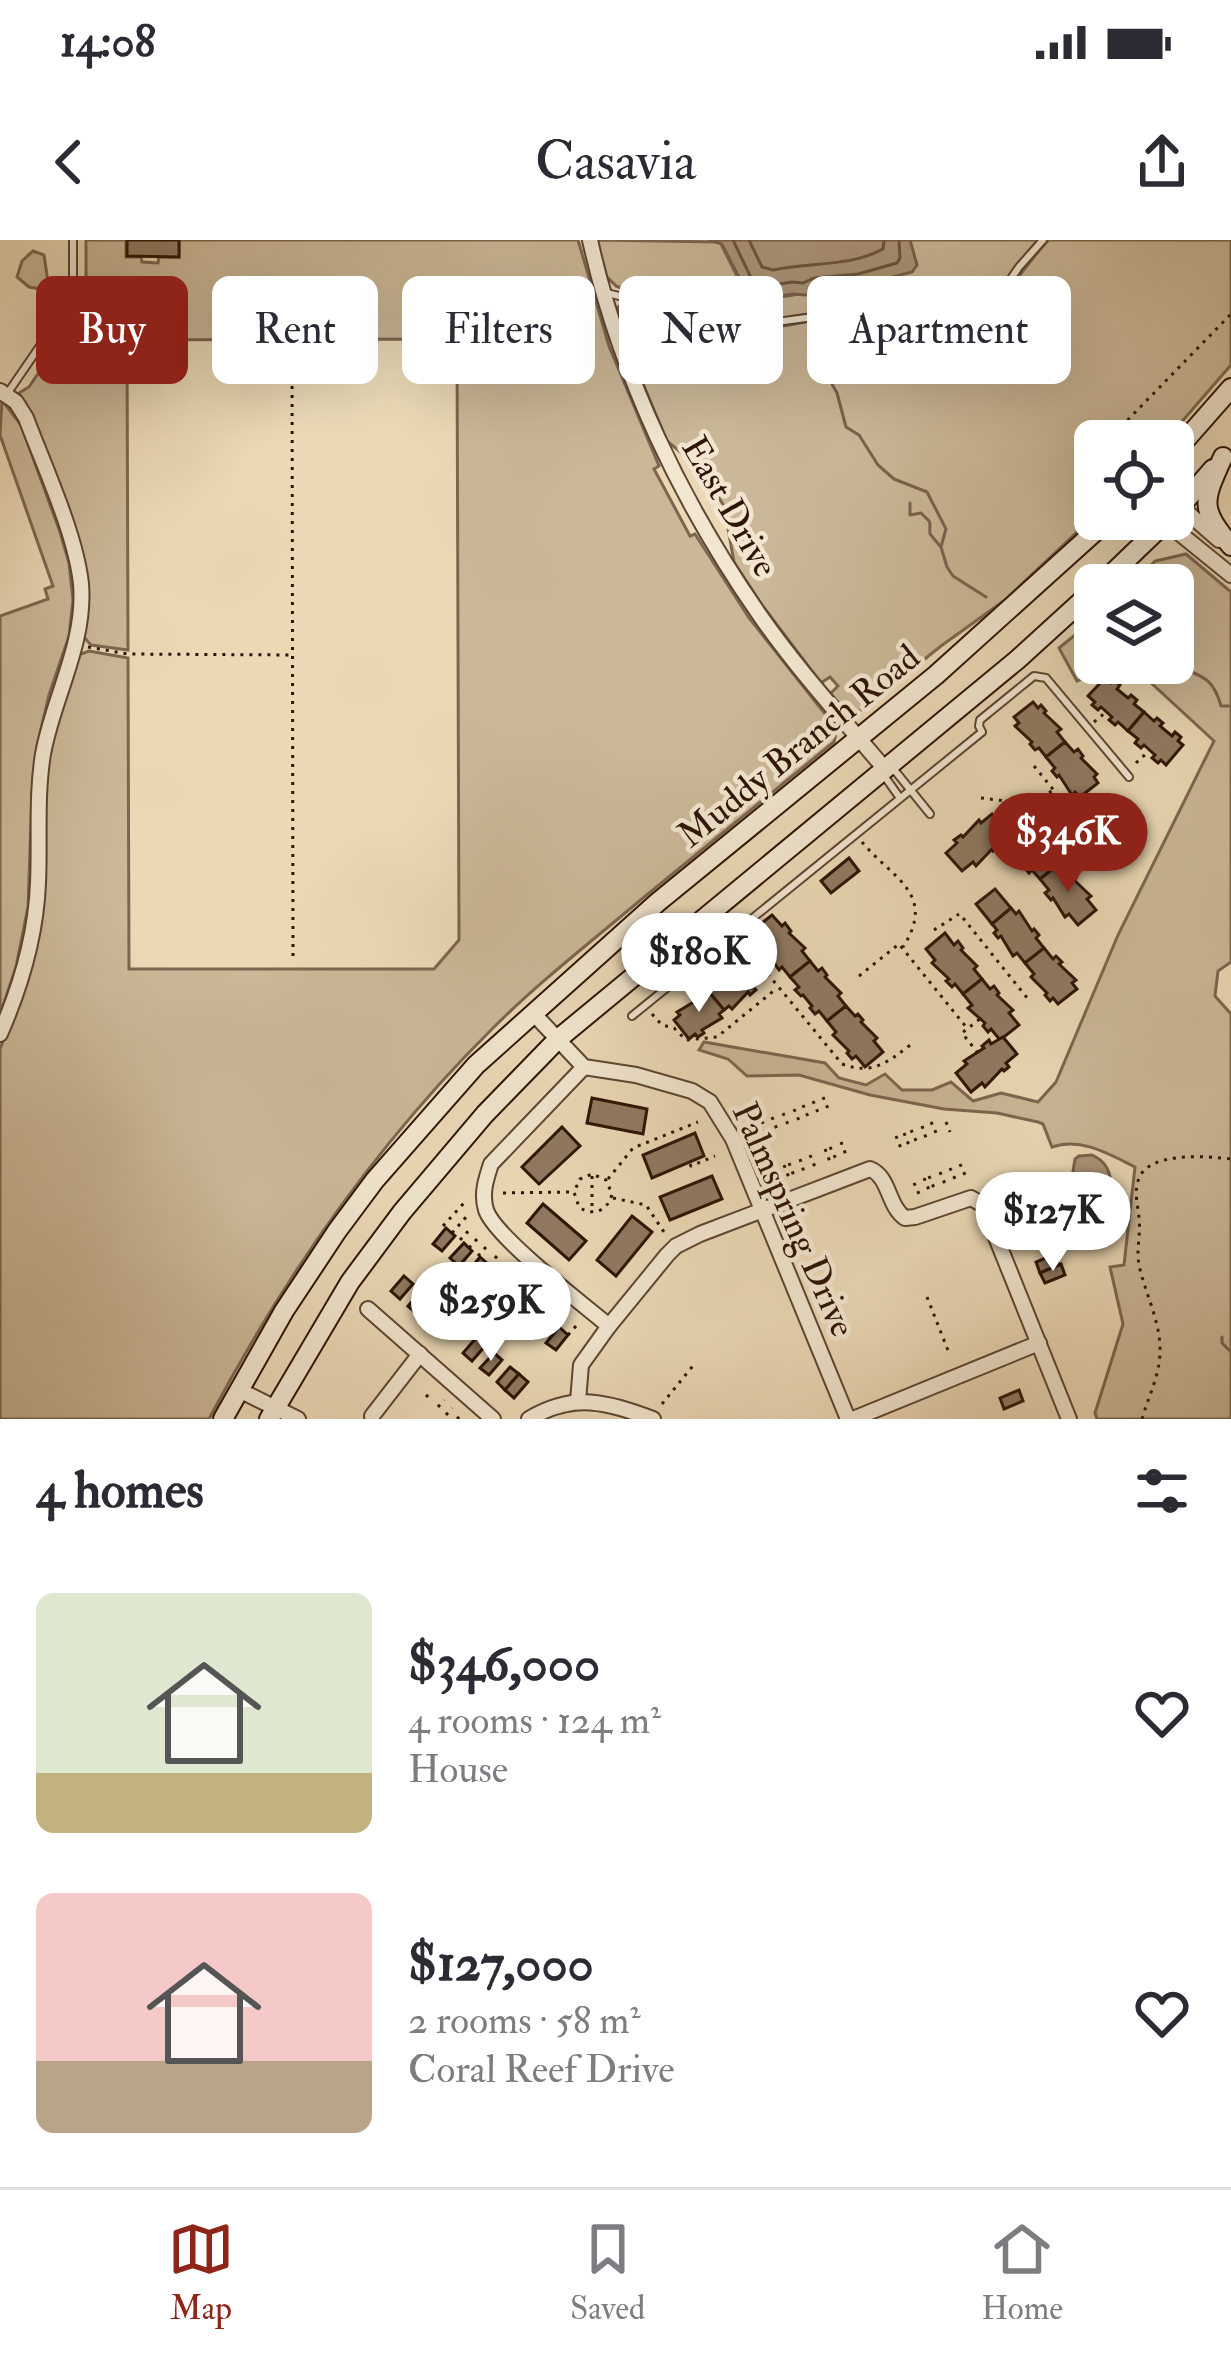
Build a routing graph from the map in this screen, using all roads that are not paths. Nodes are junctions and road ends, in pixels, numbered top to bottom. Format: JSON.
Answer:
{"nodes":[{"id":1,"x":73,"y":240,"type":"edge"},
{"id":2,"x":590,"y":240,"type":"edge"},
{"id":3,"x":1043,"y":240,"type":"edge"},
{"id":4,"x":603,"y":292,"type":"junction"},
{"id":5,"x":1231,"y":388,"type":"edge"},
{"id":6,"x":4,"y":393,"type":"edge"},
{"id":7,"x":1194,"y":430,"type":"edge"},
{"id":8,"x":1227,"y":452,"type":"edge"},
{"id":9,"x":1194,"y":489,"type":"edge"},
{"id":10,"x":1194,"y":527,"type":"edge"},
{"id":11,"x":1194,"y":537,"type":"edge"},
{"id":12,"x":1087,"y":540,"type":"edge"},
{"id":13,"x":1145,"y":540,"type":"edge"},
{"id":14,"x":1231,"y":548,"type":"edge"},
{"id":15,"x":1120,"y":564,"type":"edge"},
{"id":16,"x":1231,"y":575,"type":"edge"},
{"id":17,"x":1074,"y":608,"type":"edge"},
{"id":18,"x":859,"y":739,"type":"junction"},
{"id":19,"x":884,"y":768,"type":"junction"},
{"id":20,"x":1129,"y":778,"type":"dead end"},
{"id":21,"x":910,"y":790,"type":"junction"},
{"id":22,"x":900,"y":798,"type":"junction"},
{"id":23,"x":931,"y":814,"type":"dead end"},
{"id":24,"x":532,"y":1012,"type":"junction"},
{"id":25,"x":632,"y":1016,"type":"dead end"},
{"id":26,"x":0,"y":1034,"type":"edge"},
{"id":27,"x":558,"y":1040,"type":"junction"},
{"id":28,"x":584,"y":1067,"type":"junction"},
{"id":29,"x":760,"y":1210,"type":"junction"},
{"id":30,"x":368,"y":1309,"type":"dead end"},
{"id":31,"x":609,"y":1326,"type":"junction"},
{"id":32,"x":1039,"y":1343,"type":"junction"},
{"id":33,"x":420,"y":1354,"type":"junction"},
{"id":34,"x":239,"y":1390,"type":"junction"},
{"id":35,"x":578,"y":1401,"type":"junction"},
{"id":36,"x":888,"y":1412,"type":"edge"},
{"id":37,"x":272,"y":1413,"type":"edge"},
{"id":38,"x":372,"y":1416,"type":"edge"},
{"id":39,"x":223,"y":1419,"type":"edge"},
{"id":40,"x":298,"y":1419,"type":"edge"},
{"id":41,"x":493,"y":1419,"type":"edge"},
{"id":42,"x":529,"y":1419,"type":"edge"},
{"id":43,"x":653,"y":1419,"type":"edge"},
{"id":44,"x":850,"y":1419,"type":"edge"},
{"id":45,"x":1069,"y":1419,"type":"edge"}],
"edges":[{"from":1,"to":6,"type":"lane"},
{"from":2,"to":4,"type":"street","name":"East Drive"},
{"from":3,"to":4,"type":"lane"},
{"from":4,"to":18,"type":"street","name":"East Drive"},
{"from":5,"to":7,"type":"main road"},
{"from":6,"to":26,"type":"street"},
{"from":8,"to":9,"type":"main road","name":"Muddy Branch Road"},
{"from":8,"to":14,"type":"main road"},
{"from":10,"to":14,"type":"street"},
{"from":11,"to":16,"type":"street"},
{"from":12,"to":18,"type":"main road","name":"Muddy Branch Road"},
{"from":13,"to":15,"type":"main road","name":"Muddy Branch Road"},
{"from":17,"to":19,"type":"main road","name":"Muddy Branch Road"},
{"from":18,"to":19,"type":"street","name":"East Drive"},
{"from":18,"to":24,"type":"main road","name":"Muddy Branch Road"},
{"from":19,"to":21,"type":"lane"},
{"from":19,"to":22,"type":"lane"},
{"from":19,"to":27,"type":"main road","name":"Muddy Branch Road"},
{"from":20,"to":21,"type":"lane"},
{"from":21,"to":22,"type":"lane"},
{"from":21,"to":23,"type":"lane"},
{"from":22,"to":25,"type":"lane"},
{"from":24,"to":27,"type":"street"},
{"from":24,"to":34,"type":"main road","name":"Muddy Branch Road"},
{"from":27,"to":28,"type":"street"},
{"from":27,"to":37,"type":"main road","name":"Muddy Branch Road"},
{"from":28,"to":29,"type":"street","name":"Palmspring Drive"},
{"from":28,"to":31,"type":"street"},
{"from":29,"to":31,"type":"street"},
{"from":29,"to":32,"type":"street"},
{"from":29,"to":44,"type":"street","name":"Palmspring Drive"},
{"from":30,"to":33,"type":"street"},
{"from":31,"to":35,"type":"street"},
{"from":32,"to":36,"type":"street"},
{"from":32,"to":45,"type":"street"},
{"from":33,"to":38,"type":"street"},
{"from":33,"to":41,"type":"street"},
{"from":34,"to":37,"type":"street"},
{"from":34,"to":39,"type":"main road","name":"Muddy Branch Road"},
{"from":35,"to":42,"type":"street"},
{"from":35,"to":43,"type":"street"},
{"from":36,"to":44,"type":"street"},
{"from":37,"to":40,"type":"street"}]}
